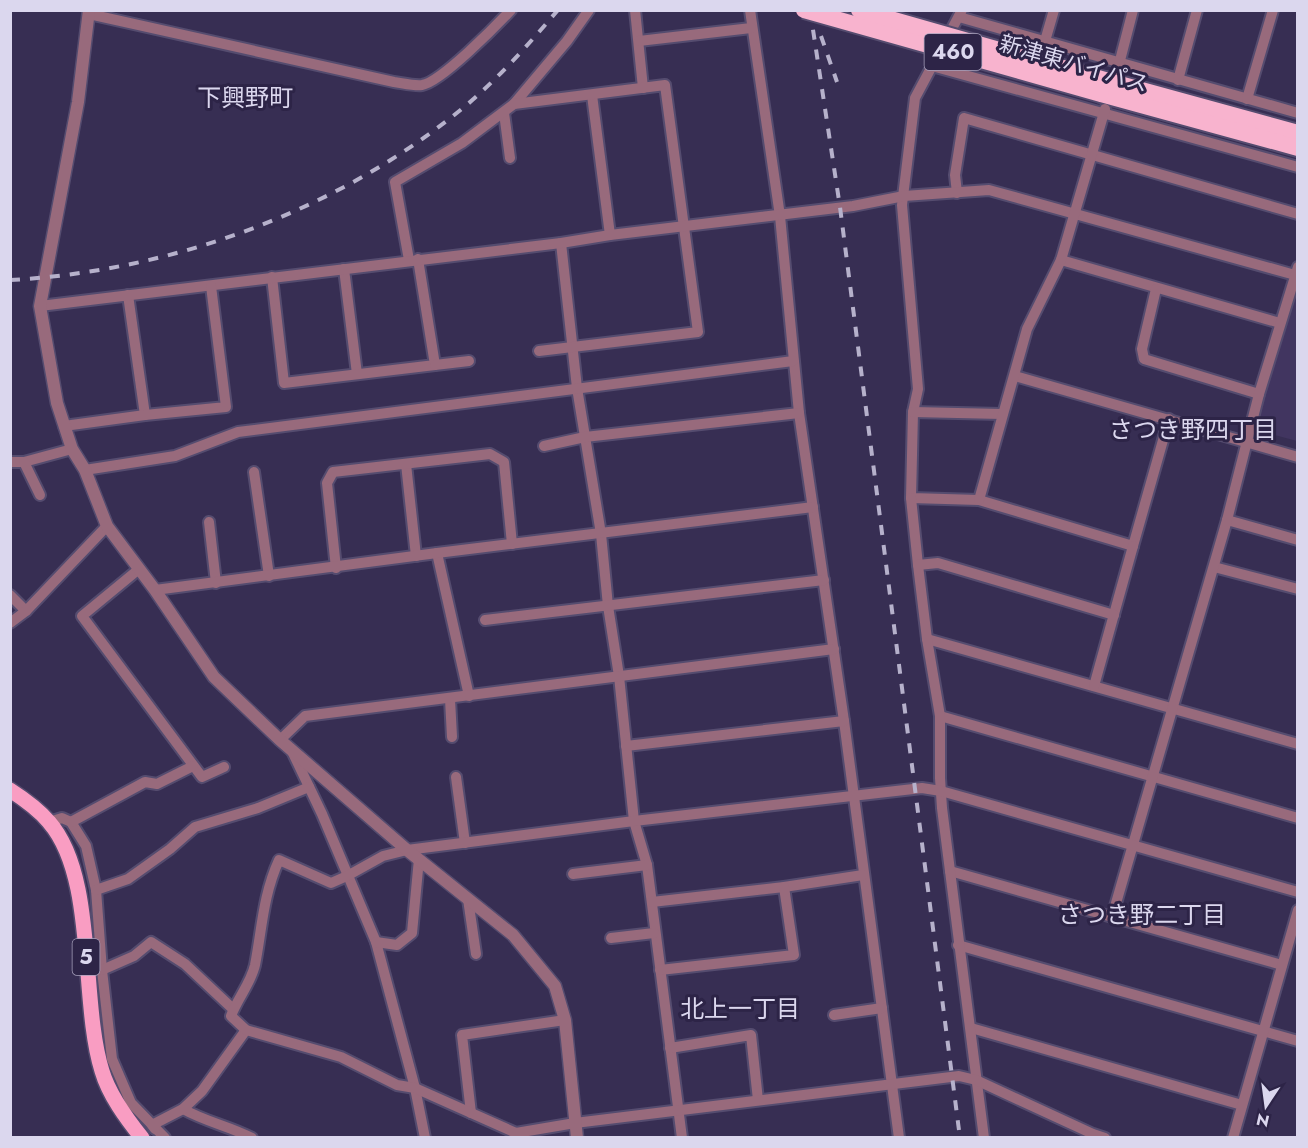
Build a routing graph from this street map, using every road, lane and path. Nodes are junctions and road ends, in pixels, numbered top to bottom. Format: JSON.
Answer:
{"nodes":[{"id":1,"x":511,"y":10,"type":"edge"},
{"id":2,"x":589,"y":10,"type":"edge"},
{"id":3,"x":636,"y":10,"type":"edge"},
{"id":4,"x":750,"y":10,"type":"edge"},
{"id":5,"x":804,"y":10,"type":"edge"},
{"id":6,"x":859,"y":10,"type":"edge"},
{"id":7,"x":1054,"y":10,"type":"edge"},
{"id":8,"x":1133,"y":10,"type":"edge"},
{"id":9,"x":1197,"y":10,"type":"edge"},
{"id":10,"x":1273,"y":10,"type":"edge"},
{"id":11,"x":89,"y":12,"type":"edge"},
{"id":12,"x":961,"y":14,"type":"edge"},
{"id":13,"x":752,"y":28,"type":"junction"},
{"id":14,"x":639,"y":41,"type":"junction"},
{"id":15,"x":1045,"y":41,"type":"junction"},
{"id":16,"x":932,"y":66,"type":"junction"},
{"id":17,"x":1178,"y":80,"type":"junction"},
{"id":18,"x":643,"y":88,"type":"junction"},
{"id":19,"x":1108,"y":89,"type":"junction"},
{"id":20,"x":592,"y":95,"type":"junction"},
{"id":21,"x":1247,"y":99,"type":"junction"},
{"id":22,"x":514,"y":104,"type":"junction"},
{"id":23,"x":504,"y":113,"type":"junction"},
{"id":24,"x":1298,"y":113,"type":"edge"},
{"id":25,"x":1298,"y":133,"type":"edge"},
{"id":26,"x":1298,"y":148,"type":"edge"},
{"id":27,"x":1091,"y":155,"type":"junction"},
{"id":28,"x":510,"y":158,"type":"dead end"},
{"id":29,"x":1298,"y":167,"type":"edge"},
{"id":30,"x":957,"y":193,"type":"junction"},
{"id":31,"x":904,"y":196,"type":"junction"},
{"id":32,"x":1074,"y":214,"type":"junction"},
{"id":33,"x":1298,"y":214,"type":"edge"},
{"id":34,"x":780,"y":216,"type":"junction"},
{"id":35,"x":684,"y":227,"type":"junction"},
{"id":36,"x":610,"y":235,"type":"junction"},
{"id":37,"x":561,"y":243,"type":"junction"},
{"id":38,"x":414,"y":260,"type":"junction"},
{"id":39,"x":1061,"y":260,"type":"junction"},
{"id":40,"x":344,"y":269,"type":"junction"},
{"id":41,"x":1296,"y":272,"type":"edge"},
{"id":42,"x":272,"y":277,"type":"junction"},
{"id":43,"x":211,"y":286,"type":"junction"},
{"id":44,"x":1156,"y":289,"type":"junction"},
{"id":45,"x":128,"y":295,"type":"junction"},
{"id":46,"x":40,"y":306,"type":"junction"},
{"id":47,"x":1280,"y":323,"type":"junction"},
{"id":48,"x":574,"y":348,"type":"junction"},
{"id":49,"x":539,"y":351,"type":"dead end"},
{"id":50,"x":469,"y":361,"type":"dead end"},
{"id":51,"x":793,"y":361,"type":"junction"},
{"id":52,"x":435,"y":365,"type":"junction"},
{"id":53,"x":357,"y":374,"type":"junction"},
{"id":54,"x":1015,"y":376,"type":"junction"},
{"id":55,"x":578,"y":388,"type":"junction"},
{"id":56,"x":1259,"y":394,"type":"junction"},
{"id":57,"x":799,"y":412,"type":"junction"},
{"id":58,"x":913,"y":412,"type":"junction"},
{"id":59,"x":1002,"y":414,"type":"junction"},
{"id":60,"x":146,"y":415,"type":"junction"},
{"id":61,"x":1169,"y":420,"type":"junction"},
{"id":62,"x":64,"y":426,"type":"junction"},
{"id":63,"x":585,"y":437,"type":"junction"},
{"id":64,"x":1246,"y":441,"type":"junction"},
{"id":65,"x":544,"y":446,"type":"dead end"},
{"id":66,"x":72,"y":449,"type":"junction"},
{"id":67,"x":1298,"y":456,"type":"edge"},
{"id":68,"x":10,"y":462,"type":"edge"},
{"id":69,"x":24,"y":462,"type":"junction"},
{"id":70,"x":406,"y":464,"type":"junction"},
{"id":71,"x":86,"y":470,"type":"junction"},
{"id":72,"x":254,"y":472,"type":"dead end"},
{"id":73,"x":40,"y":495,"type":"dead end"},
{"id":74,"x":911,"y":498,"type":"junction"},
{"id":75,"x":979,"y":500,"type":"junction"},
{"id":76,"x":813,"y":507,"type":"junction"},
{"id":77,"x":1227,"y":520,"type":"junction"},
{"id":78,"x":209,"y":522,"type":"dead end"},
{"id":79,"x":107,"y":526,"type":"junction"},
{"id":80,"x":601,"y":534,"type":"junction"},
{"id":81,"x":1298,"y":540,"type":"edge"},
{"id":82,"x":512,"y":544,"type":"junction"},
{"id":83,"x":1133,"y":546,"type":"junction"},
{"id":84,"x":437,"y":553,"type":"junction"},
{"id":85,"x":416,"y":556,"type":"junction"},
{"id":86,"x":918,"y":565,"type":"junction"},
{"id":87,"x":1214,"y":567,"type":"junction"},
{"id":88,"x":336,"y":568,"type":"junction"},
{"id":89,"x":139,"y":569,"type":"junction"},
{"id":90,"x":268,"y":576,"type":"junction"},
{"id":91,"x":824,"y":580,"type":"junction"},
{"id":92,"x":216,"y":583,"type":"junction"},
{"id":93,"x":1298,"y":589,"type":"edge"},
{"id":94,"x":155,"y":590,"type":"junction"},
{"id":95,"x":10,"y":594,"type":"edge"},
{"id":96,"x":608,"y":606,"type":"junction"},
{"id":97,"x":26,"y":611,"type":"junction"},
{"id":98,"x":1114,"y":615,"type":"junction"},
{"id":99,"x":485,"y":620,"type":"dead end"},
{"id":100,"x":10,"y":623,"type":"edge"},
{"id":101,"x":927,"y":639,"type":"junction"},
{"id":102,"x":834,"y":649,"type":"junction"},
{"id":103,"x":619,"y":676,"type":"junction"},
{"id":104,"x":1094,"y":686,"type":"junction"},
{"id":105,"x":469,"y":696,"type":"junction"},
{"id":106,"x":450,"y":699,"type":"junction"},
{"id":107,"x":1171,"y":708,"type":"junction"},
{"id":108,"x":940,"y":716,"type":"junction"},
{"id":109,"x":844,"y":721,"type":"junction"},
{"id":110,"x":452,"y":737,"type":"dead end"},
{"id":111,"x":285,"y":744,"type":"junction"},
{"id":112,"x":1298,"y":744,"type":"edge"},
{"id":113,"x":626,"y":746,"type":"junction"},
{"id":114,"x":194,"y":766,"type":"junction"},
{"id":115,"x":224,"y":767,"type":"dead end"},
{"id":116,"x":1152,"y":776,"type":"junction"},
{"id":117,"x":456,"y":777,"type":"dead end"},
{"id":118,"x":309,"y":787,"type":"junction"},
{"id":119,"x":10,"y":790,"type":"edge"},
{"id":120,"x":941,"y":791,"type":"junction"},
{"id":121,"x":854,"y":797,"type":"junction"},
{"id":122,"x":1298,"y":818,"type":"edge"},
{"id":123,"x":634,"y":821,"type":"junction"},
{"id":124,"x":49,"y":822,"type":"junction"},
{"id":125,"x":71,"y":822,"type":"junction"},
{"id":126,"x":465,"y":843,"type":"junction"},
{"id":127,"x":1132,"y":845,"type":"junction"},
{"id":128,"x":407,"y":850,"type":"junction"},
{"id":129,"x":419,"y":859,"type":"junction"},
{"id":130,"x":646,"y":865,"type":"junction"},
{"id":131,"x":950,"y":871,"type":"junction"},
{"id":132,"x":573,"y":874,"type":"dead end"},
{"id":133,"x":863,"y":875,"type":"junction"},
{"id":134,"x":347,"y":876,"type":"junction"},
{"id":135,"x":784,"y":887,"type":"junction"},
{"id":136,"x":96,"y":890,"type":"junction"},
{"id":137,"x":1298,"y":892,"type":"edge"},
{"id":138,"x":468,"y":899,"type":"junction"},
{"id":139,"x":652,"y":902,"type":"junction"},
{"id":140,"x":1298,"y":910,"type":"edge"},
{"id":141,"x":1112,"y":917,"type":"junction"},
{"id":142,"x":654,"y":933,"type":"junction"},
{"id":143,"x":611,"y":938,"type":"dead end"},
{"id":144,"x":376,"y":942,"type":"junction"},
{"id":145,"x":958,"y":945,"type":"junction"},
{"id":146,"x":476,"y":954,"type":"dead end"},
{"id":147,"x":1282,"y":965,"type":"junction"},
{"id":148,"x":102,"y":970,"type":"junction"},
{"id":149,"x":660,"y":970,"type":"junction"},
{"id":150,"x":882,"y":1008,"type":"junction"},
{"id":151,"x":233,"y":1010,"type":"junction"},
{"id":152,"x":834,"y":1015,"type":"dead end"},
{"id":153,"x":565,"y":1020,"type":"junction"},
{"id":154,"x":970,"y":1028,"type":"junction"},
{"id":155,"x":246,"y":1030,"type":"junction"},
{"id":156,"x":1263,"y":1031,"type":"junction"},
{"id":157,"x":1298,"y":1041,"type":"edge"},
{"id":158,"x":670,"y":1048,"type":"junction"},
{"id":159,"x":976,"y":1080,"type":"junction"},
{"id":160,"x":892,"y":1085,"type":"junction"},
{"id":161,"x":415,"y":1088,"type":"junction"},
{"id":162,"x":758,"y":1100,"type":"junction"},
{"id":163,"x":1242,"y":1105,"type":"junction"},
{"id":164,"x":183,"y":1109,"type":"junction"},
{"id":165,"x":679,"y":1111,"type":"junction"},
{"id":166,"x":471,"y":1113,"type":"junction"},
{"id":167,"x":575,"y":1123,"type":"junction"},
{"id":168,"x":152,"y":1125,"type":"junction"},
{"id":169,"x":142,"y":1137,"type":"edge"},
{"id":170,"x":159,"y":1137,"type":"edge"},
{"id":171,"x":165,"y":1137,"type":"edge"},
{"id":172,"x":252,"y":1137,"type":"edge"},
{"id":173,"x":425,"y":1137,"type":"edge"},
{"id":174,"x":577,"y":1137,"type":"edge"},
{"id":175,"x":682,"y":1137,"type":"edge"},
{"id":176,"x":899,"y":1137,"type":"edge"},
{"id":177,"x":984,"y":1137,"type":"edge"},
{"id":178,"x":1105,"y":1137,"type":"edge"},
{"id":179,"x":1233,"y":1137,"type":"edge"}],
"edges":[{"from":1,"to":11,"type":"street"},
{"from":2,"to":22,"type":"street"},
{"from":3,"to":14,"type":"street"},
{"from":4,"to":13,"type":"street"},
{"from":5,"to":19,"type":"highway","name":"新津東バイパス","number":"460","bridge":true},
{"from":6,"to":19,"type":"highway","name":"新津東バイパス","number":"460","bridge":true},
{"from":7,"to":15,"type":"street"},
{"from":8,"to":19,"type":"street"},
{"from":9,"to":17,"type":"street"},
{"from":10,"to":21,"type":"street"},
{"from":11,"to":46,"type":"street"},
{"from":12,"to":15,"type":"street"},
{"from":12,"to":16,"type":"street"},
{"from":13,"to":14,"type":"street"},
{"from":13,"to":34,"type":"street"},
{"from":14,"to":18,"type":"street"},
{"from":15,"to":19,"type":"street"},
{"from":16,"to":19,"type":"street"},
{"from":16,"to":31,"type":"street"},
{"from":17,"to":19,"type":"street"},
{"from":17,"to":21,"type":"street"},
{"from":18,"to":20,"type":"street"},
{"from":18,"to":35,"type":"street"},
{"from":19,"to":25,"type":"highway","name":"新津東バイパス","number":"460"},
{"from":19,"to":26,"type":"highway","name":"新津東バイパス","number":"460"},
{"from":19,"to":27,"type":"street"},
{"from":19,"to":29,"type":"street"},
{"from":20,"to":22,"type":"street"},
{"from":20,"to":36,"type":"street"},
{"from":21,"to":24,"type":"street"},
{"from":22,"to":23,"type":"street"},
{"from":23,"to":28,"type":"street"},
{"from":23,"to":38,"type":"street"},
{"from":27,"to":30,"type":"street"},
{"from":27,"to":32,"type":"street"},
{"from":27,"to":33,"type":"street"},
{"from":30,"to":31,"type":"street"},
{"from":30,"to":32,"type":"street"},
{"from":31,"to":34,"type":"street"},
{"from":31,"to":58,"type":"street"},
{"from":32,"to":39,"type":"street"},
{"from":32,"to":41,"type":"street"},
{"from":34,"to":35,"type":"street"},
{"from":34,"to":51,"type":"street"},
{"from":35,"to":36,"type":"street"},
{"from":35,"to":48,"type":"street"},
{"from":36,"to":37,"type":"street"},
{"from":37,"to":38,"type":"street"},
{"from":37,"to":48,"type":"street"},
{"from":38,"to":40,"type":"street"},
{"from":38,"to":52,"type":"street"},
{"from":39,"to":44,"type":"street"},
{"from":39,"to":54,"type":"street"},
{"from":40,"to":42,"type":"street"},
{"from":40,"to":53,"type":"street"},
{"from":41,"to":47,"type":"street"},
{"from":42,"to":43,"type":"street"},
{"from":42,"to":53,"type":"street"},
{"from":43,"to":45,"type":"street"},
{"from":43,"to":60,"type":"street"},
{"from":44,"to":47,"type":"street"},
{"from":44,"to":56,"type":"street"},
{"from":45,"to":46,"type":"street"},
{"from":45,"to":60,"type":"street"},
{"from":46,"to":62,"type":"street"},
{"from":47,"to":56,"type":"street"},
{"from":48,"to":49,"type":"street"},
{"from":48,"to":55,"type":"street"},
{"from":50,"to":52,"type":"street"},
{"from":51,"to":55,"type":"street"},
{"from":51,"to":57,"type":"street"},
{"from":52,"to":53,"type":"street"},
{"from":54,"to":59,"type":"street"},
{"from":54,"to":61,"type":"street"},
{"from":55,"to":63,"type":"street"},
{"from":55,"to":71,"type":"street"},
{"from":56,"to":64,"type":"street"},
{"from":57,"to":63,"type":"street"},
{"from":57,"to":76,"type":"street"},
{"from":58,"to":59,"type":"street"},
{"from":58,"to":74,"type":"street"},
{"from":59,"to":75,"type":"street"},
{"from":60,"to":62,"type":"street"},
{"from":61,"to":64,"type":"street"},
{"from":61,"to":83,"type":"street"},
{"from":62,"to":66,"type":"street"},
{"from":63,"to":65,"type":"street"},
{"from":63,"to":80,"type":"street"},
{"from":64,"to":67,"type":"street"},
{"from":64,"to":77,"type":"street"},
{"from":66,"to":69,"type":"street"},
{"from":66,"to":71,"type":"street"},
{"from":68,"to":69,"type":"street"},
{"from":69,"to":73,"type":"street"},
{"from":70,"to":82,"type":"street"},
{"from":70,"to":85,"type":"street"},
{"from":70,"to":88,"type":"street"},
{"from":71,"to":79,"type":"street"},
{"from":72,"to":90,"type":"street"},
{"from":74,"to":75,"type":"street"},
{"from":74,"to":86,"type":"street"},
{"from":75,"to":83,"type":"street"},
{"from":76,"to":80,"type":"street"},
{"from":76,"to":91,"type":"street"},
{"from":77,"to":81,"type":"street"},
{"from":77,"to":87,"type":"street"},
{"from":78,"to":92,"type":"street"},
{"from":79,"to":89,"type":"street"},
{"from":79,"to":97,"type":"street"},
{"from":80,"to":82,"type":"street"},
{"from":80,"to":96,"type":"street"},
{"from":82,"to":84,"type":"street"},
{"from":83,"to":98,"type":"street"},
{"from":84,"to":85,"type":"street"},
{"from":84,"to":105,"type":"street"},
{"from":85,"to":88,"type":"street"},
{"from":86,"to":98,"type":"street"},
{"from":86,"to":101,"type":"street"},
{"from":87,"to":93,"type":"street"},
{"from":87,"to":107,"type":"street"},
{"from":88,"to":90,"type":"street"},
{"from":89,"to":94,"type":"street"},
{"from":89,"to":114,"type":"street"},
{"from":90,"to":92,"type":"street"},
{"from":91,"to":96,"type":"street"},
{"from":91,"to":102,"type":"street"},
{"from":92,"to":94,"type":"street"},
{"from":94,"to":111,"type":"street"},
{"from":95,"to":97,"type":"street"},
{"from":96,"to":99,"type":"street"},
{"from":96,"to":103,"type":"street"},
{"from":97,"to":100,"type":"street"},
{"from":98,"to":104,"type":"street"},
{"from":101,"to":104,"type":"street"},
{"from":101,"to":108,"type":"street"},
{"from":102,"to":103,"type":"street"},
{"from":102,"to":109,"type":"street"},
{"from":103,"to":105,"type":"street"},
{"from":103,"to":113,"type":"street"},
{"from":104,"to":107,"type":"street"},
{"from":105,"to":106,"type":"street"},
{"from":106,"to":110,"type":"street"},
{"from":106,"to":111,"type":"street"},
{"from":107,"to":112,"type":"street"},
{"from":107,"to":116,"type":"street"},
{"from":108,"to":116,"type":"street"},
{"from":108,"to":120,"type":"street"},
{"from":109,"to":113,"type":"street"},
{"from":109,"to":121,"type":"street"},
{"from":111,"to":118,"type":"street"},
{"from":111,"to":128,"type":"street"},
{"from":113,"to":123,"type":"street"},
{"from":114,"to":115,"type":"street"},
{"from":114,"to":125,"type":"street"},
{"from":116,"to":122,"type":"street"},
{"from":116,"to":127,"type":"street"},
{"from":117,"to":126,"type":"street"},
{"from":118,"to":134,"type":"street"},
{"from":118,"to":136,"type":"street"},
{"from":119,"to":124,"type":"main road","number":"5"},
{"from":120,"to":121,"type":"street"},
{"from":120,"to":127,"type":"street"},
{"from":120,"to":131,"type":"street"},
{"from":121,"to":123,"type":"street"},
{"from":121,"to":133,"type":"street"},
{"from":123,"to":126,"type":"street"},
{"from":123,"to":130,"type":"street"},
{"from":124,"to":125,"type":"street"},
{"from":124,"to":169,"type":"main road","number":"5"},
{"from":125,"to":136,"type":"street"},
{"from":126,"to":128,"type":"street"},
{"from":127,"to":137,"type":"street"},
{"from":127,"to":141,"type":"street"},
{"from":128,"to":129,"type":"street"},
{"from":128,"to":134,"type":"street"},
{"from":129,"to":138,"type":"street"},
{"from":129,"to":144,"type":"street"},
{"from":130,"to":132,"type":"street"},
{"from":130,"to":139,"type":"street"},
{"from":131,"to":141,"type":"street"},
{"from":131,"to":145,"type":"street"},
{"from":133,"to":135,"type":"street"},
{"from":133,"to":150,"type":"street"},
{"from":134,"to":144,"type":"street"},
{"from":134,"to":151,"type":"street"},
{"from":135,"to":139,"type":"street"},
{"from":135,"to":149,"type":"street"},
{"from":136,"to":148,"type":"street"},
{"from":138,"to":146,"type":"street"},
{"from":138,"to":153,"type":"street"},
{"from":139,"to":142,"type":"street"},
{"from":140,"to":147,"type":"street"},
{"from":141,"to":147,"type":"street"},
{"from":142,"to":143,"type":"street"},
{"from":142,"to":149,"type":"street"},
{"from":144,"to":161,"type":"street"},
{"from":145,"to":154,"type":"street"},
{"from":145,"to":156,"type":"street"},
{"from":147,"to":156,"type":"street"},
{"from":148,"to":151,"type":"street"},
{"from":148,"to":168,"type":"street"},
{"from":149,"to":158,"type":"street"},
{"from":150,"to":152,"type":"street"},
{"from":150,"to":160,"type":"street"},
{"from":151,"to":155,"type":"street"},
{"from":153,"to":166,"type":"street"},
{"from":153,"to":167,"type":"street"},
{"from":154,"to":159,"type":"street"},
{"from":154,"to":163,"type":"street"},
{"from":155,"to":161,"type":"street"},
{"from":155,"to":164,"type":"street"},
{"from":156,"to":157,"type":"street"},
{"from":156,"to":163,"type":"street"},
{"from":158,"to":162,"type":"street"},
{"from":158,"to":165,"type":"street"},
{"from":159,"to":160,"type":"street"},
{"from":159,"to":177,"type":"street"},
{"from":159,"to":178,"type":"street"},
{"from":160,"to":162,"type":"street"},
{"from":160,"to":176,"type":"street"},
{"from":161,"to":166,"type":"street"},
{"from":161,"to":173,"type":"street"},
{"from":162,"to":165,"type":"street"},
{"from":163,"to":179,"type":"street"},
{"from":164,"to":168,"type":"street"},
{"from":164,"to":172,"type":"street"},
{"from":165,"to":167,"type":"street"},
{"from":165,"to":175,"type":"street"},
{"from":166,"to":167,"type":"street"},
{"from":167,"to":174,"type":"street"},
{"from":168,"to":170,"type":"street"},
{"from":168,"to":171,"type":"street"}]}
